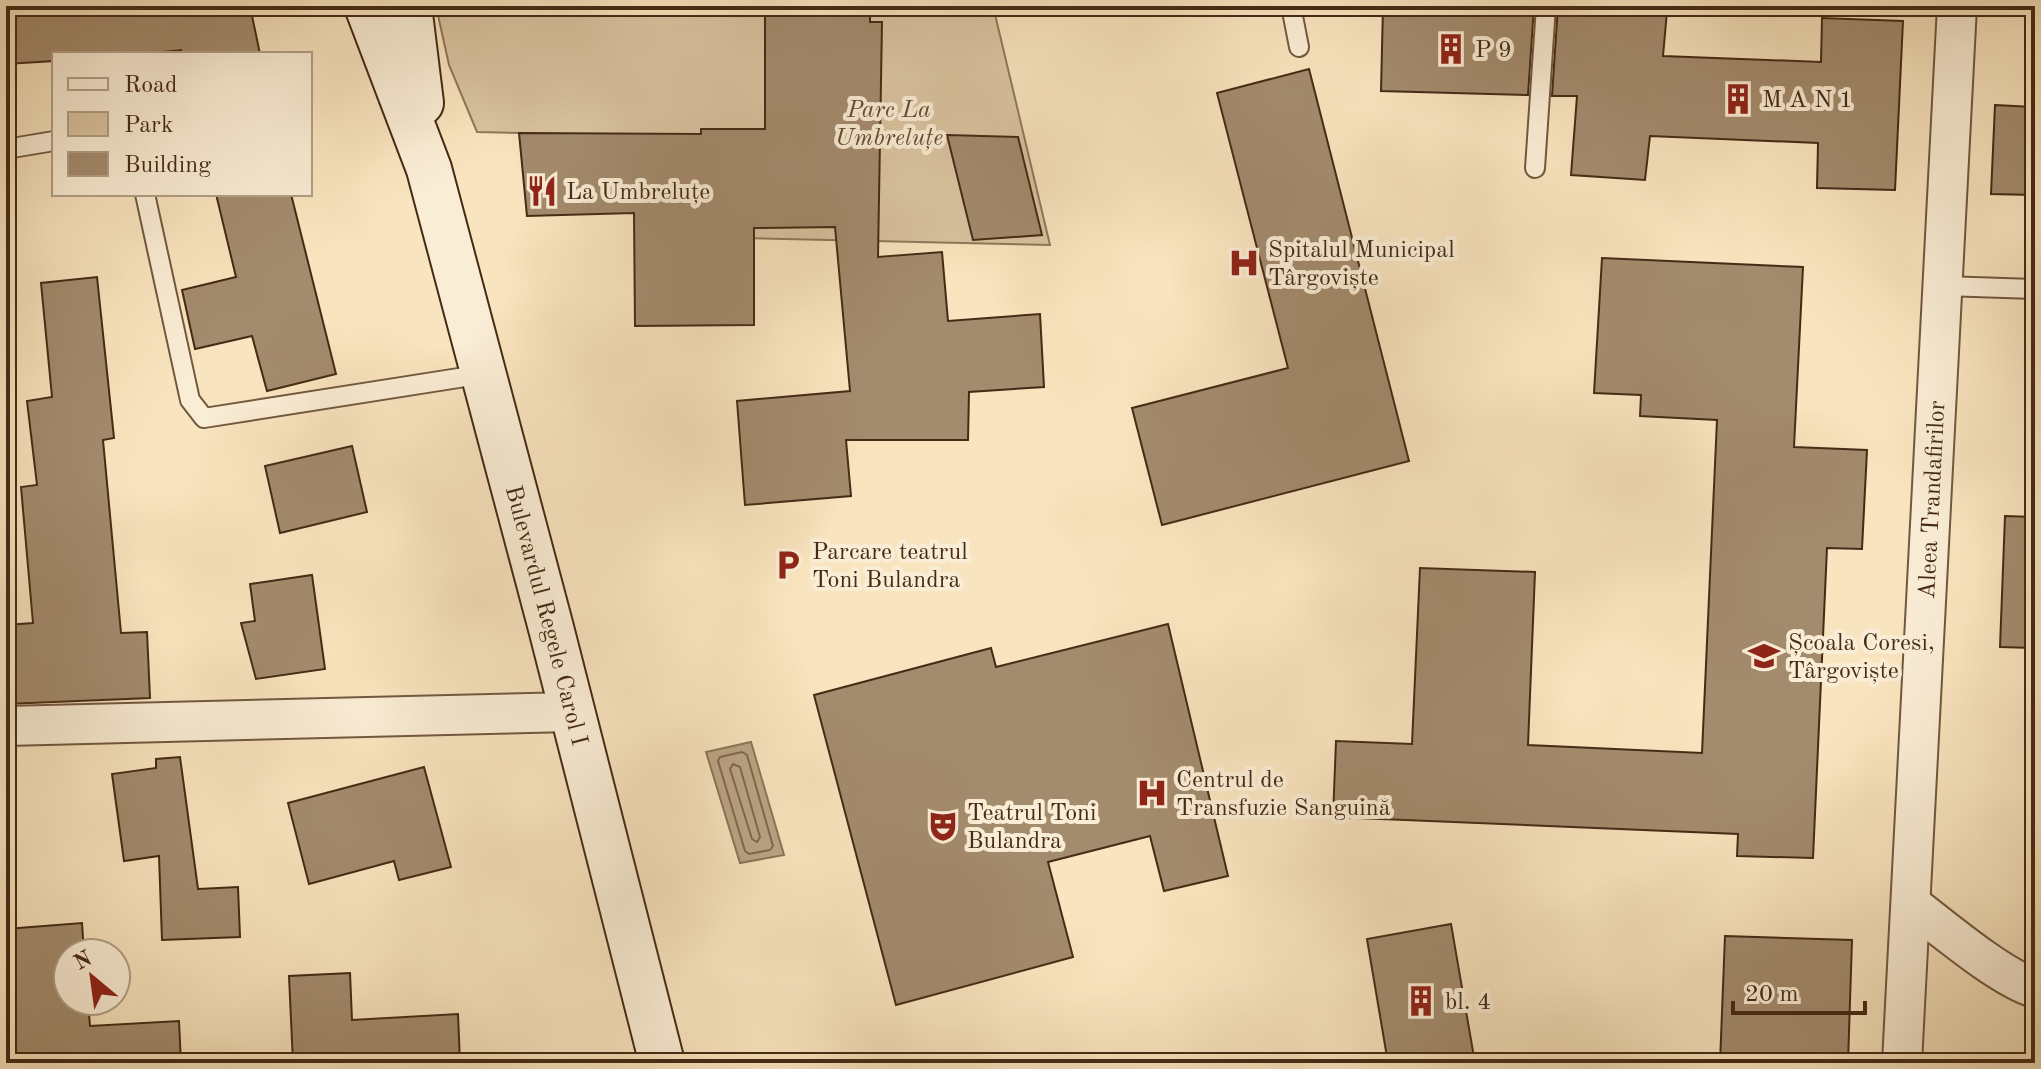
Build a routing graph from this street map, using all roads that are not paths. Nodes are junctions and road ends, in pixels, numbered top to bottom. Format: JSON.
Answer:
{"nodes":[{"id":1,"x":367,"y":6,"type":"edge"},
{"id":2,"x":409,"y":6,"type":"edge"},
{"id":3,"x":1291,"y":6,"type":"edge"},
{"id":4,"x":1546,"y":6,"type":"edge"},
{"id":5,"x":1957,"y":6,"type":"edge"},
{"id":6,"x":1299,"y":47,"type":"dead end"},
{"id":7,"x":52,"y":141,"type":"edge"},
{"id":8,"x":6,"y":149,"type":"edge"},
{"id":9,"x":1535,"y":168,"type":"dead end"},
{"id":10,"x":429,"y":169,"type":"junction"},
{"id":11,"x":145,"y":196,"type":"edge"},
{"id":12,"x":1944,"y":286,"type":"junction"},
{"id":13,"x":2035,"y":289,"type":"edge"},
{"id":14,"x":484,"y":374,"type":"junction"},
{"id":15,"x":572,"y":712,"type":"junction"},
{"id":16,"x":6,"y":726,"type":"edge"},
{"id":17,"x":1911,"y":904,"type":"junction"},
{"id":18,"x":2035,"y":988,"type":"edge"},
{"id":19,"x":662,"y":1063,"type":"edge"},
{"id":20,"x":1902,"y":1063,"type":"edge"}],
"edges":[{"from":1,"to":10,"type":"main road","name":"Bulevardul Regele Carol I"},
{"from":2,"to":10,"type":"main road","name":"Bulevardul Regele Carol I"},
{"from":3,"to":6,"type":"lane"},
{"from":4,"to":9,"type":"lane"},
{"from":5,"to":12,"type":"street","name":"Aleea Trandafirilor"},
{"from":7,"to":8,"type":"lane"},
{"from":10,"to":14,"type":"main road","name":"Bulevardul Regele Carol I"},
{"from":11,"to":14,"type":"lane"},
{"from":12,"to":13,"type":"lane"},
{"from":12,"to":17,"type":"street","name":"Aleea Trandafirilor"},
{"from":14,"to":15,"type":"main road","name":"Bulevardul Regele Carol I"},
{"from":15,"to":16,"type":"street"},
{"from":15,"to":19,"type":"main road","name":"Bulevardul Regele Carol I"},
{"from":17,"to":18,"type":"street"},
{"from":17,"to":20,"type":"street","name":"Aleea Trandafirilor"}]}
